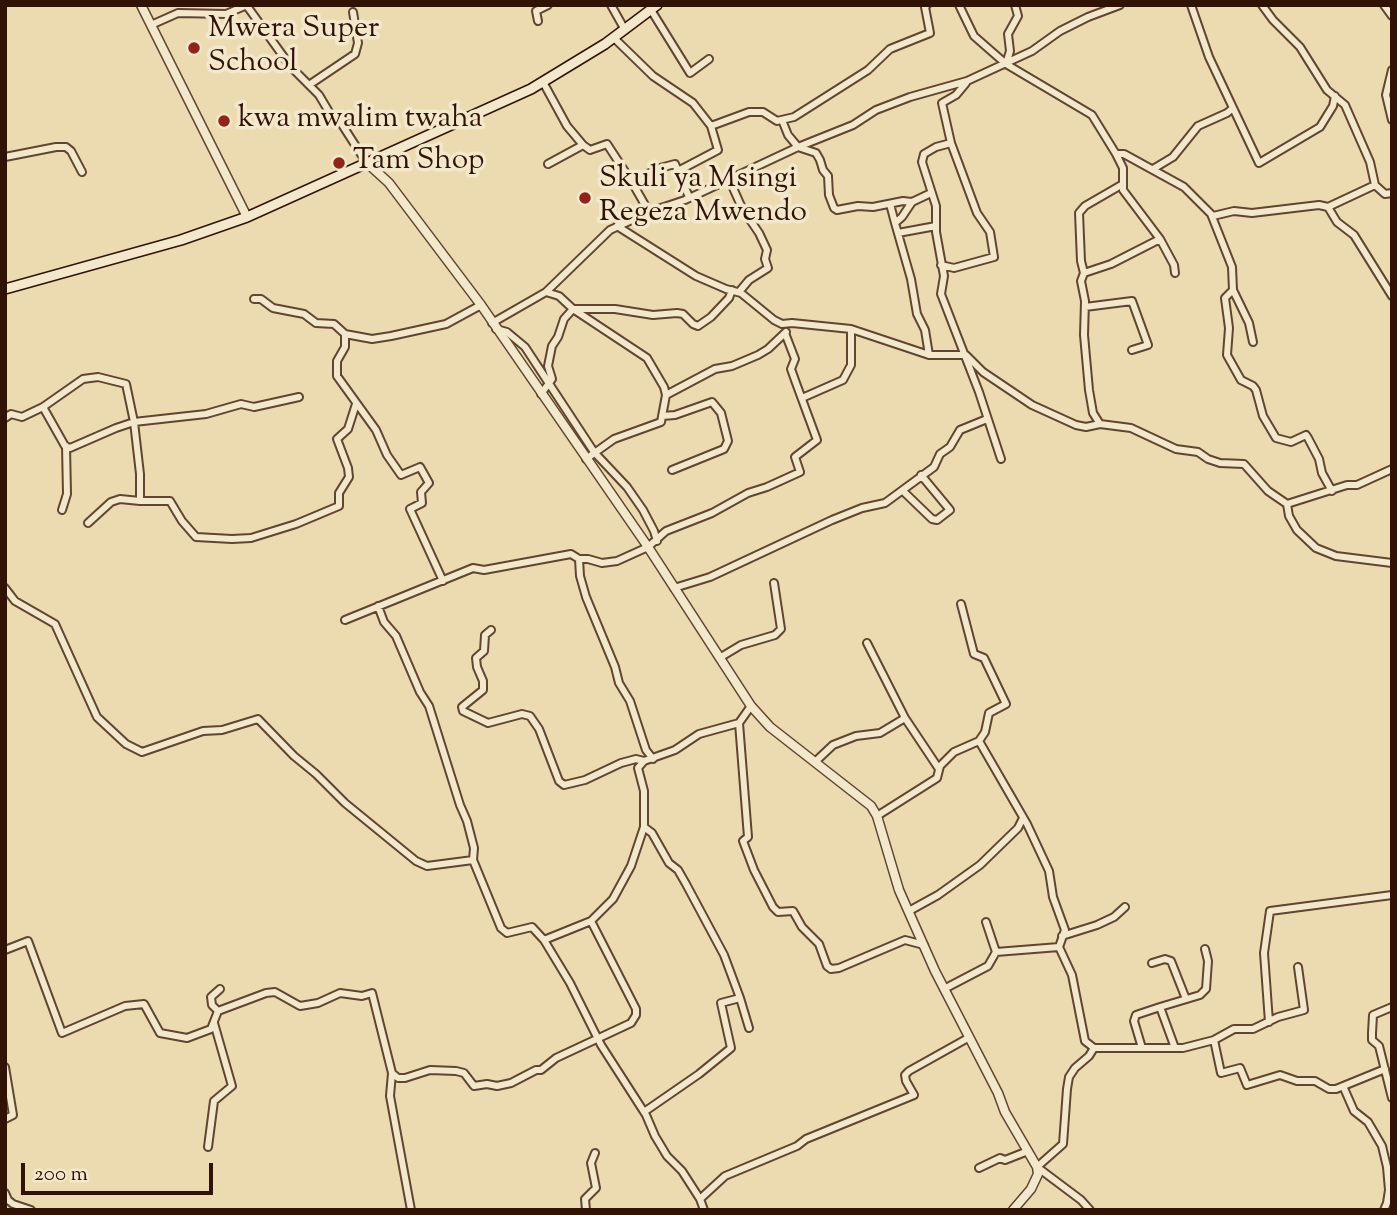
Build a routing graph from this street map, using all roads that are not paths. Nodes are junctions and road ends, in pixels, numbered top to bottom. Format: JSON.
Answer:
{"nodes":[{"id":1,"x":548,"y":5,"type":"edge"},
{"id":2,"x":611,"y":5,"type":"edge"},
{"id":3,"x":927,"y":5,"type":"edge"},
{"id":4,"x":960,"y":5,"type":"edge"},
{"id":5,"x":1015,"y":5,"type":"edge"},
{"id":6,"x":1120,"y":5,"type":"edge"},
{"id":7,"x":1191,"y":5,"type":"edge"},
{"id":8,"x":1262,"y":5,"type":"edge"},
{"id":9,"x":1384,"y":5,"type":"edge"},
{"id":10,"x":142,"y":6,"type":"edge"},
{"id":11,"x":247,"y":6,"type":"edge"},
{"id":12,"x":654,"y":8,"type":"edge"},
{"id":13,"x":353,"y":12,"type":"dead end"},
{"id":14,"x":1392,"y":16,"type":"edge"},
{"id":15,"x":538,"y":21,"type":"dead end"},
{"id":16,"x":151,"y":25,"type":"junction"},
{"id":17,"x":625,"y":30,"type":"junction"},
{"id":18,"x":614,"y":38,"type":"junction"},
{"id":19,"x":709,"y":59,"type":"dead end"},
{"id":20,"x":1006,"y":64,"type":"junction"},
{"id":21,"x":1392,"y":70,"type":"edge"},
{"id":22,"x":967,"y":81,"type":"junction"},
{"id":23,"x":543,"y":82,"type":"junction"},
{"id":24,"x":309,"y":85,"type":"junction"},
{"id":25,"x":930,"y":91,"type":"junction"},
{"id":26,"x":1335,"y":96,"type":"junction"},
{"id":27,"x":942,"y":103,"type":"junction"},
{"id":28,"x":1233,"y":108,"type":"junction"},
{"id":29,"x":782,"y":120,"type":"junction"},
{"id":30,"x":1392,"y":120,"type":"edge"},
{"id":31,"x":711,"y":126,"type":"junction"},
{"id":32,"x":951,"y":143,"type":"junction"},
{"id":33,"x":583,"y":145,"type":"junction"},
{"id":34,"x":797,"y":147,"type":"junction"},
{"id":35,"x":1116,"y":154,"type":"junction"},
{"id":36,"x":5,"y":157,"type":"edge"},
{"id":37,"x":366,"y":162,"type":"junction"},
{"id":38,"x":548,"y":164,"type":"dead end"},
{"id":39,"x":1153,"y":169,"type":"junction"},
{"id":40,"x":678,"y":171,"type":"junction"},
{"id":41,"x":82,"y":172,"type":"dead end"},
{"id":42,"x":729,"y":178,"type":"junction"},
{"id":43,"x":633,"y":184,"type":"junction"},
{"id":44,"x":1122,"y":184,"type":"junction"},
{"id":45,"x":1375,"y":185,"type":"junction"},
{"id":46,"x":931,"y":193,"type":"junction"},
{"id":47,"x":1392,"y":193,"type":"edge"},
{"id":48,"x":689,"y":197,"type":"junction"},
{"id":49,"x":912,"y":202,"type":"junction"},
{"id":50,"x":890,"y":204,"type":"junction"},
{"id":51,"x":1328,"y":207,"type":"junction"},
{"id":52,"x":649,"y":212,"type":"junction"},
{"id":53,"x":1210,"y":214,"type":"junction"},
{"id":54,"x":247,"y":217,"type":"junction"},
{"id":55,"x":895,"y":223,"type":"junction"},
{"id":56,"x":617,"y":226,"type":"junction"},
{"id":57,"x":936,"y":226,"type":"junction"},
{"id":58,"x":898,"y":233,"type":"junction"},
{"id":59,"x":1160,"y":239,"type":"junction"},
{"id":60,"x":942,"y":265,"type":"junction"},
{"id":61,"x":1084,"y":273,"type":"junction"},
{"id":62,"x":1175,"y":273,"type":"dead end"},
{"id":63,"x":5,"y":289,"type":"edge"},
{"id":64,"x":1233,"y":290,"type":"junction"},
{"id":65,"x":736,"y":291,"type":"junction"},
{"id":66,"x":546,"y":292,"type":"junction"},
{"id":67,"x":1392,"y":296,"type":"edge"},
{"id":68,"x":254,"y":299,"type":"dead end"},
{"id":69,"x":481,"y":305,"type":"junction"},
{"id":70,"x":1084,"y":307,"type":"junction"},
{"id":71,"x":573,"y":309,"type":"junction"},
{"id":72,"x":788,"y":324,"type":"junction"},
{"id":73,"x":494,"y":326,"type":"junction"},
{"id":74,"x":850,"y":329,"type":"junction"},
{"id":75,"x":785,"y":333,"type":"junction"},
{"id":76,"x":345,"y":334,"type":"junction"},
{"id":77,"x":1253,"y":342,"type":"dead end"},
{"id":78,"x":1132,"y":350,"type":"dead end"},
{"id":79,"x":929,"y":355,"type":"junction"},
{"id":80,"x":966,"y":355,"type":"junction"},
{"id":81,"x":550,"y":384,"type":"junction"},
{"id":82,"x":541,"y":394,"type":"junction"},
{"id":83,"x":666,"y":395,"type":"junction"},
{"id":84,"x":299,"y":397,"type":"dead end"},
{"id":85,"x":802,"y":398,"type":"junction"},
{"id":86,"x":356,"y":404,"type":"junction"},
{"id":87,"x":43,"y":407,"type":"junction"},
{"id":88,"x":662,"y":416,"type":"junction"},
{"id":89,"x":5,"y":418,"type":"edge"},
{"id":90,"x":987,"y":419,"type":"junction"},
{"id":91,"x":134,"y":422,"type":"junction"},
{"id":92,"x":1100,"y":424,"type":"junction"},
{"id":93,"x":66,"y":446,"type":"junction"},
{"id":94,"x":594,"y":452,"type":"junction"},
{"id":95,"x":586,"y":458,"type":"junction"},
{"id":96,"x":1001,"y":459,"type":"dead end"},
{"id":97,"x":1392,"y":468,"type":"edge"},
{"id":98,"x":672,"y":470,"type":"dead end"},
{"id":99,"x":921,"y":475,"type":"junction"},
{"id":100,"x":903,"y":491,"type":"junction"},
{"id":101,"x":1332,"y":491,"type":"junction"},
{"id":102,"x":140,"y":502,"type":"junction"},
{"id":103,"x":1287,"y":504,"type":"junction"},
{"id":104,"x":62,"y":510,"type":"dead end"},
{"id":105,"x":88,"y":523,"type":"dead end"},
{"id":106,"x":657,"y":541,"type":"junction"},
{"id":107,"x":648,"y":547,"type":"junction"},
{"id":108,"x":579,"y":559,"type":"junction"},
{"id":109,"x":1392,"y":563,"type":"edge"},
{"id":110,"x":443,"y":581,"type":"junction"},
{"id":111,"x":774,"y":583,"type":"dead end"},
{"id":112,"x":5,"y":588,"type":"edge"},
{"id":113,"x":674,"y":588,"type":"junction"},
{"id":114,"x":961,"y":604,"type":"dead end"},
{"id":115,"x":378,"y":606,"type":"junction"},
{"id":116,"x":345,"y":620,"type":"dead end"},
{"id":117,"x":491,"y":630,"type":"dead end"},
{"id":118,"x":867,"y":643,"type":"dead end"},
{"id":119,"x":722,"y":657,"type":"junction"},
{"id":120,"x":751,"y":706,"type":"junction"},
{"id":121,"x":905,"y":718,"type":"junction"},
{"id":122,"x":739,"y":723,"type":"junction"},
{"id":123,"x":979,"y":741,"type":"junction"},
{"id":124,"x":653,"y":759,"type":"junction"},
{"id":125,"x":644,"y":761,"type":"junction"},
{"id":126,"x":816,"y":761,"type":"junction"},
{"id":127,"x":939,"y":769,"type":"junction"},
{"id":128,"x":877,"y":816,"type":"junction"},
{"id":129,"x":1023,"y":818,"type":"junction"},
{"id":130,"x":644,"y":827,"type":"junction"},
{"id":131,"x":474,"y":860,"type":"junction"},
{"id":132,"x":1392,"y":895,"type":"edge"},
{"id":133,"x":1125,"y":907,"type":"dead end"},
{"id":134,"x":909,"y":911,"type":"junction"},
{"id":135,"x":591,"y":922,"type":"junction"},
{"id":136,"x":986,"y":922,"type":"dead end"},
{"id":137,"x":1062,"y":936,"type":"junction"},
{"id":138,"x":544,"y":940,"type":"junction"},
{"id":139,"x":924,"y":945,"type":"junction"},
{"id":140,"x":1059,"y":947,"type":"junction"},
{"id":141,"x":1205,"y":949,"type":"dead end"},
{"id":142,"x":5,"y":950,"type":"edge"},
{"id":143,"x":996,"y":951,"type":"junction"},
{"id":144,"x":1152,"y":963,"type":"dead end"},
{"id":145,"x":1298,"y":967,"type":"dead end"},
{"id":146,"x":220,"y":989,"type":"dead end"},
{"id":147,"x":944,"y":989,"type":"junction"},
{"id":148,"x":740,"y":998,"type":"junction"},
{"id":149,"x":1186,"y":999,"type":"junction"},
{"id":150,"x":1160,"y":1007,"type":"junction"},
{"id":151,"x":1392,"y":1007,"type":"edge"},
{"id":152,"x":218,"y":1011,"type":"junction"},
{"id":153,"x":214,"y":1021,"type":"junction"},
{"id":154,"x":1269,"y":1022,"type":"junction"},
{"id":155,"x":749,"y":1028,"type":"dead end"},
{"id":156,"x":598,"y":1038,"type":"junction"},
{"id":157,"x":968,"y":1038,"type":"junction"},
{"id":158,"x":1214,"y":1040,"type":"junction"},
{"id":159,"x":1094,"y":1048,"type":"junction"},
{"id":160,"x":1142,"y":1048,"type":"junction"},
{"id":161,"x":1175,"y":1048,"type":"junction"},
{"id":162,"x":5,"y":1068,"type":"edge"},
{"id":163,"x":1385,"y":1069,"type":"junction"},
{"id":164,"x":392,"y":1073,"type":"junction"},
{"id":165,"x":1343,"y":1086,"type":"junction"},
{"id":166,"x":1392,"y":1098,"type":"edge"},
{"id":167,"x":644,"y":1112,"type":"junction"},
{"id":168,"x":5,"y":1119,"type":"edge"},
{"id":169,"x":208,"y":1147,"type":"dead end"},
{"id":170,"x":1028,"y":1151,"type":"junction"},
{"id":171,"x":595,"y":1153,"type":"dead end"},
{"id":172,"x":1037,"y":1167,"type":"junction"},
{"id":173,"x":979,"y":1168,"type":"dead end"},
{"id":174,"x":5,"y":1193,"type":"edge"},
{"id":175,"x":701,"y":1199,"type":"junction"},
{"id":176,"x":31,"y":1210,"type":"edge"},
{"id":177,"x":411,"y":1210,"type":"edge"},
{"id":178,"x":586,"y":1210,"type":"edge"},
{"id":179,"x":704,"y":1210,"type":"edge"},
{"id":180,"x":1013,"y":1210,"type":"edge"},
{"id":181,"x":1090,"y":1210,"type":"edge"},
{"id":182,"x":1384,"y":1210,"type":"edge"}],
"edges":[{"from":1,"to":15,"type":"street"},
{"from":2,"to":17,"type":"street"},
{"from":3,"to":29,"type":"street"},
{"from":4,"to":20,"type":"street"},
{"from":5,"to":20,"type":"street"},
{"from":6,"to":20,"type":"street"},
{"from":7,"to":28,"type":"street"},
{"from":8,"to":26,"type":"street"},
{"from":9,"to":14,"type":"street"},
{"from":10,"to":16,"type":"street"},
{"from":11,"to":16,"type":"street"},
{"from":11,"to":24,"type":"street"},
{"from":12,"to":17,"type":"main road"},
{"from":12,"to":19,"type":"street"},
{"from":13,"to":24,"type":"street"},
{"from":16,"to":54,"type":"street"},
{"from":17,"to":18,"type":"main road"},
{"from":18,"to":23,"type":"main road"},
{"from":18,"to":31,"type":"street"},
{"from":20,"to":22,"type":"street"},
{"from":20,"to":35,"type":"street"},
{"from":21,"to":30,"type":"street"},
{"from":22,"to":25,"type":"street"},
{"from":22,"to":27,"type":"street"},
{"from":23,"to":33,"type":"street"},
{"from":23,"to":37,"type":"main road"},
{"from":24,"to":37,"type":"street"},
{"from":25,"to":27,"type":"street"},
{"from":25,"to":34,"type":"street"},
{"from":26,"to":28,"type":"street"},
{"from":26,"to":45,"type":"street"},
{"from":27,"to":32,"type":"street"},
{"from":28,"to":39,"type":"street"},
{"from":29,"to":31,"type":"street"},
{"from":29,"to":34,"type":"street"},
{"from":31,"to":40,"type":"street"},
{"from":32,"to":46,"type":"street"},
{"from":32,"to":60,"type":"street"},
{"from":33,"to":38,"type":"street"},
{"from":33,"to":43,"type":"street"},
{"from":34,"to":42,"type":"street"},
{"from":34,"to":50,"type":"street"},
{"from":35,"to":39,"type":"street"},
{"from":35,"to":44,"type":"street"},
{"from":36,"to":41,"type":"street"},
{"from":37,"to":54,"type":"main road"},
{"from":37,"to":69,"type":"street"},
{"from":39,"to":53,"type":"street"},
{"from":40,"to":43,"type":"street"},
{"from":40,"to":48,"type":"street"},
{"from":42,"to":48,"type":"street"},
{"from":42,"to":65,"type":"street"},
{"from":43,"to":52,"type":"street"},
{"from":44,"to":59,"type":"street"},
{"from":44,"to":61,"type":"street"},
{"from":45,"to":47,"type":"street"},
{"from":45,"to":51,"type":"street"},
{"from":46,"to":49,"type":"street"},
{"from":46,"to":57,"type":"street"},
{"from":48,"to":52,"type":"street"},
{"from":49,"to":50,"type":"street"},
{"from":49,"to":55,"type":"street"},
{"from":50,"to":55,"type":"street"},
{"from":51,"to":53,"type":"street"},
{"from":51,"to":67,"type":"street"},
{"from":52,"to":56,"type":"street"},
{"from":53,"to":64,"type":"street"},
{"from":54,"to":63,"type":"main road"},
{"from":55,"to":58,"type":"street"},
{"from":56,"to":65,"type":"street"},
{"from":56,"to":66,"type":"street"},
{"from":57,"to":58,"type":"street"},
{"from":57,"to":60,"type":"street"},
{"from":58,"to":79,"type":"street"},
{"from":59,"to":61,"type":"street"},
{"from":59,"to":62,"type":"street"},
{"from":60,"to":80,"type":"street"},
{"from":61,"to":70,"type":"street"},
{"from":64,"to":77,"type":"street"},
{"from":64,"to":101,"type":"street"},
{"from":65,"to":71,"type":"street"},
{"from":65,"to":72,"type":"street"},
{"from":66,"to":71,"type":"street"},
{"from":66,"to":73,"type":"street"},
{"from":68,"to":76,"type":"street"},
{"from":69,"to":73,"type":"street"},
{"from":69,"to":76,"type":"street"},
{"from":70,"to":78,"type":"street"},
{"from":70,"to":92,"type":"street"},
{"from":71,"to":81,"type":"street"},
{"from":71,"to":83,"type":"street"},
{"from":72,"to":74,"type":"street"},
{"from":72,"to":75,"type":"street"},
{"from":73,"to":81,"type":"street"},
{"from":73,"to":82,"type":"street"},
{"from":74,"to":79,"type":"street"},
{"from":74,"to":85,"type":"street"},
{"from":75,"to":83,"type":"street"},
{"from":75,"to":85,"type":"street"},
{"from":76,"to":86,"type":"street"},
{"from":79,"to":80,"type":"street"},
{"from":80,"to":90,"type":"street"},
{"from":80,"to":92,"type":"street"},
{"from":81,"to":82,"type":"street"},
{"from":81,"to":94,"type":"street"},
{"from":82,"to":95,"type":"street"},
{"from":83,"to":88,"type":"street"},
{"from":84,"to":91,"type":"street"},
{"from":85,"to":106,"type":"street"},
{"from":86,"to":102,"type":"street"},
{"from":86,"to":110,"type":"street"},
{"from":87,"to":89,"type":"street"},
{"from":87,"to":91,"type":"street"},
{"from":87,"to":93,"type":"street"},
{"from":88,"to":94,"type":"street"},
{"from":88,"to":98,"type":"street"},
{"from":90,"to":96,"type":"street"},
{"from":90,"to":99,"type":"street"},
{"from":91,"to":93,"type":"street"},
{"from":91,"to":102,"type":"street"},
{"from":92,"to":103,"type":"street"},
{"from":93,"to":104,"type":"street"},
{"from":94,"to":95,"type":"street"},
{"from":94,"to":106,"type":"street"},
{"from":95,"to":107,"type":"street"},
{"from":97,"to":101,"type":"street"},
{"from":99,"to":100,"type":"street"},
{"from":99,"to":100,"type":"street"},
{"from":100,"to":113,"type":"street"},
{"from":101,"to":103,"type":"street"},
{"from":102,"to":105,"type":"street"},
{"from":103,"to":109,"type":"street"},
{"from":106,"to":107,"type":"street"},
{"from":107,"to":108,"type":"street"},
{"from":107,"to":113,"type":"street"},
{"from":108,"to":110,"type":"street"},
{"from":108,"to":124,"type":"street"},
{"from":110,"to":115,"type":"street"},
{"from":111,"to":119,"type":"street"},
{"from":112,"to":131,"type":"street"},
{"from":113,"to":119,"type":"street"},
{"from":114,"to":123,"type":"street"},
{"from":115,"to":116,"type":"street"},
{"from":115,"to":131,"type":"street"},
{"from":117,"to":125,"type":"street"},
{"from":118,"to":121,"type":"street"},
{"from":119,"to":120,"type":"street"},
{"from":120,"to":122,"type":"street"},
{"from":120,"to":126,"type":"street"},
{"from":121,"to":126,"type":"street"},
{"from":121,"to":127,"type":"street"},
{"from":122,"to":124,"type":"street"},
{"from":122,"to":139,"type":"street"},
{"from":123,"to":127,"type":"street"},
{"from":123,"to":129,"type":"street"},
{"from":124,"to":125,"type":"street"},
{"from":125,"to":130,"type":"street"},
{"from":126,"to":128,"type":"street"},
{"from":127,"to":128,"type":"street"},
{"from":128,"to":134,"type":"street"},
{"from":129,"to":134,"type":"street"},
{"from":129,"to":137,"type":"street"},
{"from":130,"to":135,"type":"street"},
{"from":130,"to":148,"type":"street"},
{"from":131,"to":138,"type":"street"},
{"from":132,"to":154,"type":"street"},
{"from":133,"to":137,"type":"street"},
{"from":134,"to":139,"type":"street"},
{"from":135,"to":138,"type":"street"},
{"from":135,"to":156,"type":"street"},
{"from":136,"to":143,"type":"street"},
{"from":137,"to":140,"type":"street"},
{"from":138,"to":156,"type":"street"},
{"from":139,"to":147,"type":"street"},
{"from":140,"to":143,"type":"street"},
{"from":140,"to":159,"type":"street"},
{"from":141,"to":149,"type":"street"},
{"from":142,"to":153,"type":"street"},
{"from":143,"to":147,"type":"street"},
{"from":144,"to":149,"type":"street"},
{"from":145,"to":154,"type":"street"},
{"from":146,"to":152,"type":"street"},
{"from":147,"to":157,"type":"street"},
{"from":148,"to":155,"type":"street"},
{"from":148,"to":167,"type":"street"},
{"from":149,"to":150,"type":"street"},
{"from":150,"to":160,"type":"street"},
{"from":150,"to":161,"type":"street"},
{"from":151,"to":163,"type":"street"},
{"from":152,"to":153,"type":"street"},
{"from":152,"to":164,"type":"street"},
{"from":153,"to":169,"type":"street"},
{"from":154,"to":158,"type":"street"},
{"from":156,"to":164,"type":"street"},
{"from":156,"to":167,"type":"street"},
{"from":157,"to":170,"type":"street"},
{"from":157,"to":175,"type":"street"},
{"from":158,"to":161,"type":"street"},
{"from":158,"to":165,"type":"street"},
{"from":159,"to":160,"type":"street"},
{"from":159,"to":172,"type":"street"},
{"from":160,"to":161,"type":"street"},
{"from":162,"to":168,"type":"street"},
{"from":163,"to":165,"type":"street"},
{"from":163,"to":166,"type":"street"},
{"from":164,"to":177,"type":"street"},
{"from":165,"to":182,"type":"street"},
{"from":167,"to":175,"type":"street"},
{"from":170,"to":172,"type":"street"},
{"from":170,"to":173,"type":"street"},
{"from":171,"to":178,"type":"street"},
{"from":172,"to":180,"type":"street"},
{"from":172,"to":181,"type":"street"},
{"from":174,"to":176,"type":"street"},
{"from":175,"to":179,"type":"street"}]}
